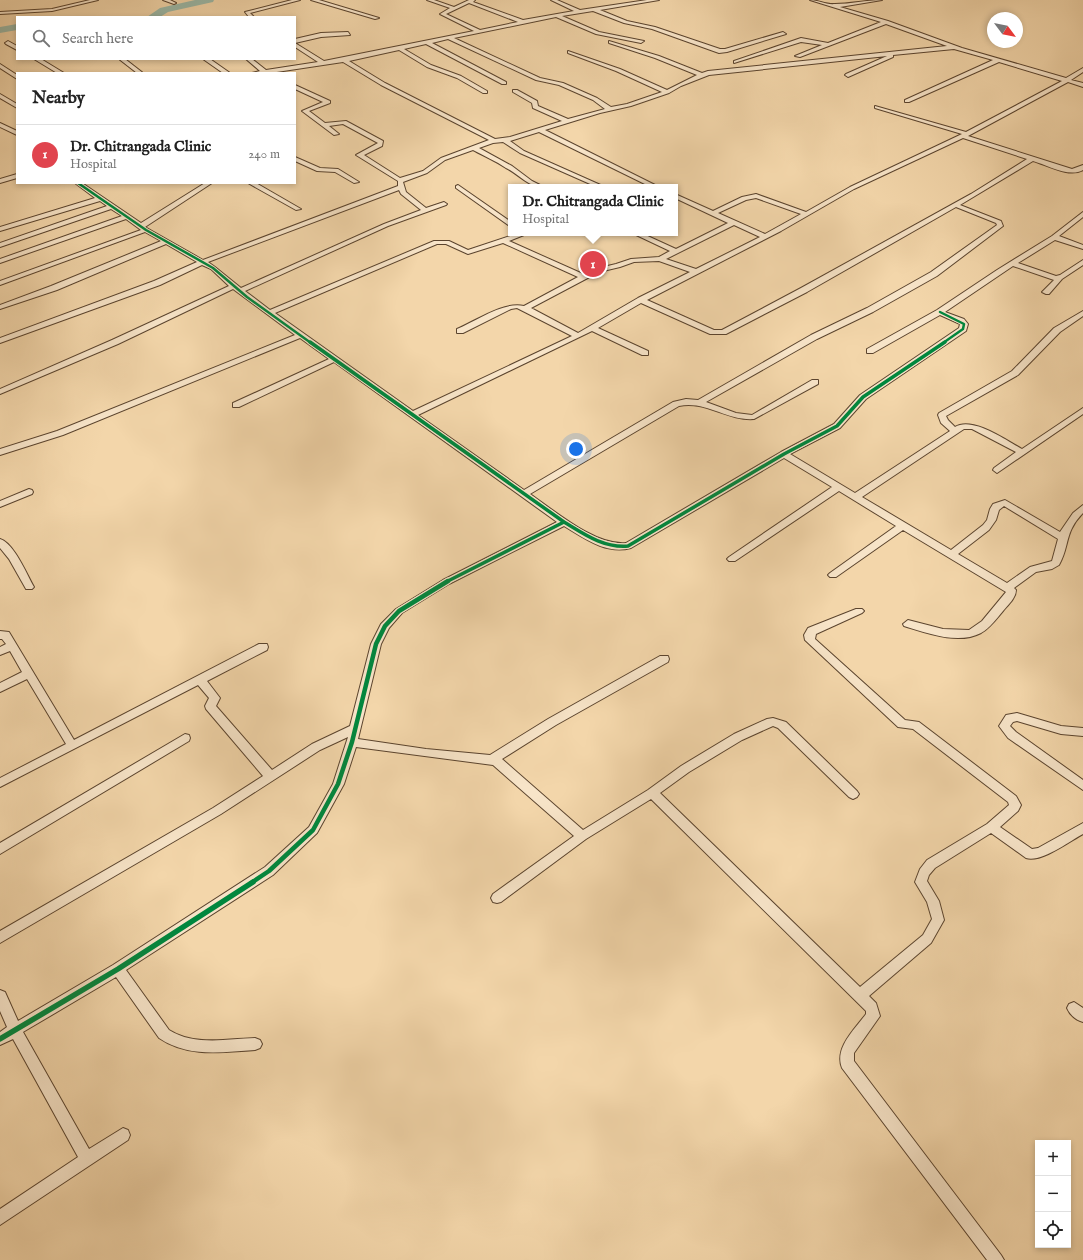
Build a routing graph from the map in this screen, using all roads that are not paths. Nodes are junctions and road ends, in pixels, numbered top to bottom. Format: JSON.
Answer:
{"nodes":[{"id":1,"x":96,"y":0,"type":"edge"},
{"id":2,"x":165,"y":0,"type":"edge"},
{"id":3,"x":298,"y":0,"type":"edge"},
{"id":4,"x":313,"y":0,"type":"edge"},
{"id":5,"x":429,"y":0,"type":"edge"},
{"id":6,"x":553,"y":0,"type":"edge"},
{"id":7,"x":626,"y":0,"type":"edge"},
{"id":8,"x":657,"y":0,"type":"edge"},
{"id":9,"x":812,"y":0,"type":"edge"},
{"id":10,"x":880,"y":0,"type":"edge"},
{"id":11,"x":472,"y":1,"type":"edge"},
{"id":12,"x":596,"y":2,"type":"dead end"},
{"id":13,"x":174,"y":3,"type":"dead end"},
{"id":14,"x":632,"y":3,"type":"junction"},
{"id":15,"x":833,"y":6,"type":"junction"},
{"id":16,"x":11,"y":8,"type":"dead end"},
{"id":17,"x":454,"y":8,"type":"junction"},
{"id":18,"x":572,"y":8,"type":"junction"},
{"id":19,"x":0,"y":9,"type":"edge"},
{"id":20,"x":592,"y":9,"type":"junction"},
{"id":21,"x":578,"y":11,"type":"junction"},
{"id":22,"x":0,"y":13,"type":"edge"},
{"id":23,"x":556,"y":15,"type":"junction"},
{"id":24,"x":251,"y":16,"type":"edge"},
{"id":25,"x":377,"y":18,"type":"dead end"},
{"id":26,"x":523,"y":22,"type":"junction"},
{"id":27,"x":886,"y":22,"type":"junction"},
{"id":28,"x":479,"y":31,"type":"junction"},
{"id":29,"x":348,"y":34,"type":"dead end"},
{"id":30,"x":783,"y":34,"type":"dead end"},
{"id":31,"x":449,"y":38,"type":"junction"},
{"id":32,"x":296,"y":41,"type":"edge"},
{"id":33,"x":428,"y":42,"type":"junction"},
{"id":34,"x":611,"y":42,"type":"dead end"},
{"id":35,"x":641,"y":42,"type":"dead end"},
{"id":36,"x":8,"y":43,"type":"dead end"},
{"id":37,"x":828,"y":44,"type":"junction"},
{"id":38,"x":16,"y":47,"type":"edge"},
{"id":39,"x":296,"y":47,"type":"edge"},
{"id":40,"x":954,"y":47,"type":"junction"},
{"id":41,"x":401,"y":49,"type":"junction"},
{"id":42,"x":570,"y":52,"type":"dead end"},
{"id":43,"x":901,"y":52,"type":"junction"},
{"id":44,"x":798,"y":56,"type":"dead end"},
{"id":45,"x":38,"y":60,"type":"edge"},
{"id":46,"x":123,"y":60,"type":"edge"},
{"id":47,"x":208,"y":60,"type":"edge"},
{"id":48,"x":250,"y":60,"type":"edge"},
{"id":49,"x":344,"y":60,"type":"junction"},
{"id":50,"x":999,"y":60,"type":"junction"},
{"id":51,"x":736,"y":62,"type":"dead end"},
{"id":52,"x":323,"y":63,"type":"junction"},
{"id":53,"x":0,"y":66,"type":"edge"},
{"id":54,"x":1083,"y":70,"type":"edge"},
{"id":55,"x":59,"y":72,"type":"edge"},
{"id":56,"x":139,"y":72,"type":"edge"},
{"id":57,"x":226,"y":72,"type":"edge"},
{"id":58,"x":266,"y":72,"type":"edge"},
{"id":59,"x":701,"y":75,"type":"junction"},
{"id":60,"x":848,"y":75,"type":"dead end"},
{"id":61,"x":16,"y":76,"type":"edge"},
{"id":62,"x":1067,"y":81,"type":"junction"},
{"id":63,"x":504,"y":83,"type":"dead end"},
{"id":64,"x":1083,"y":85,"type":"edge"},
{"id":65,"x":296,"y":88,"type":"edge"},
{"id":66,"x":515,"y":91,"type":"dead end"},
{"id":67,"x":485,"y":92,"type":"dead end"},
{"id":68,"x":667,"y":92,"type":"junction"},
{"id":69,"x":0,"y":96,"type":"edge"},
{"id":70,"x":907,"y":101,"type":"dead end"},
{"id":71,"x":16,"y":105,"type":"edge"},
{"id":72,"x":877,"y":107,"type":"dead end"},
{"id":73,"x":609,"y":109,"type":"junction"},
{"id":74,"x":567,"y":121,"type":"junction"},
{"id":75,"x":0,"y":125,"type":"edge"},
{"id":76,"x":324,"y":125,"type":"junction"},
{"id":77,"x":539,"y":130,"type":"junction"},
{"id":78,"x":16,"y":132,"type":"edge"},
{"id":79,"x":336,"y":134,"type":"dead end"},
{"id":80,"x":965,"y":135,"type":"junction"},
{"id":81,"x":505,"y":140,"type":"junction"},
{"id":82,"x":496,"y":141,"type":"junction"},
{"id":83,"x":474,"y":148,"type":"junction"},
{"id":84,"x":296,"y":159,"type":"edge"},
{"id":85,"x":1032,"y":159,"type":"junction"},
{"id":86,"x":1083,"y":167,"type":"edge"},
{"id":87,"x":16,"y":176,"type":"edge"},
{"id":88,"x":400,"y":180,"type":"junction"},
{"id":89,"x":0,"y":181,"type":"edge"},
{"id":90,"x":356,"y":182,"type":"dead end"},
{"id":91,"x":79,"y":184,"type":"edge"},
{"id":92,"x":208,"y":184,"type":"edge"},
{"id":93,"x":253,"y":184,"type":"edge"},
{"id":94,"x":534,"y":184,"type":"edge"},
{"id":95,"x":592,"y":184,"type":"edge"},
{"id":96,"x":648,"y":184,"type":"edge"},
{"id":97,"x":401,"y":187,"type":"junction"},
{"id":98,"x":458,"y":187,"type":"dead end"},
{"id":99,"x":678,"y":197,"type":"edge"},
{"id":100,"x":99,"y":198,"type":"junction"},
{"id":101,"x":444,"y":204,"type":"dead end"},
{"id":102,"x":955,"y":205,"type":"junction"},
{"id":103,"x":111,"y":207,"type":"junction"},
{"id":104,"x":298,"y":209,"type":"dead end"},
{"id":105,"x":426,"y":211,"type":"junction"},
{"id":106,"x":712,"y":213,"type":"junction"},
{"id":107,"x":806,"y":214,"type":"junction"},
{"id":108,"x":1083,"y":214,"type":"edge"},
{"id":109,"x":126,"y":217,"type":"junction"},
{"id":110,"x":508,"y":223,"type":"edge"},
{"id":111,"x":733,"y":223,"type":"junction"},
{"id":112,"x":0,"y":229,"type":"edge"},
{"id":113,"x":143,"y":229,"type":"junction"},
{"id":114,"x":515,"y":236,"type":"edge"},
{"id":115,"x":643,"y":236,"type":"edge"},
{"id":116,"x":765,"y":237,"type":"junction"},
{"id":117,"x":1054,"y":237,"type":"junction"},
{"id":118,"x":504,"y":240,"type":"junction"},
{"id":119,"x":165,"y":242,"type":"junction"},
{"id":120,"x":0,"y":245,"type":"edge"},
{"id":121,"x":1083,"y":247,"type":"edge"},
{"id":122,"x":675,"y":251,"type":"junction"},
{"id":123,"x":660,"y":259,"type":"junction"},
{"id":124,"x":0,"y":261,"type":"edge"},
{"id":125,"x":203,"y":262,"type":"junction"},
{"id":126,"x":1083,"y":262,"type":"edge"},
{"id":127,"x":1012,"y":263,"type":"junction"},
{"id":128,"x":696,"y":272,"type":"junction"},
{"id":129,"x":583,"y":277,"type":"junction"},
{"id":130,"x":1059,"y":278,"type":"junction"},
{"id":131,"x":0,"y":284,"type":"edge"},
{"id":132,"x":237,"y":288,"type":"junction"},
{"id":133,"x":1046,"y":292,"type":"dead end"},
{"id":134,"x":641,"y":300,"type":"junction"},
{"id":135,"x":0,"y":307,"type":"edge"},
{"id":136,"x":525,"y":308,"type":"junction"},
{"id":137,"x":269,"y":312,"type":"junction"},
{"id":138,"x":940,"y":312,"type":"junction"},
{"id":139,"x":1083,"y":313,"type":"edge"},
{"id":140,"x":592,"y":328,"type":"junction"},
{"id":141,"x":460,"y":331,"type":"dead end"},
{"id":142,"x":302,"y":335,"type":"junction"},
{"id":143,"x":578,"y":336,"type":"junction"},
{"id":144,"x":0,"y":341,"type":"edge"},
{"id":145,"x":870,"y":351,"type":"dead end"},
{"id":146,"x":645,"y":353,"type":"dead end"},
{"id":147,"x":335,"y":359,"type":"junction"},
{"id":148,"x":815,"y":382,"type":"dead end"},
{"id":149,"x":0,"y":392,"type":"edge"},
{"id":150,"x":701,"y":402,"type":"junction"},
{"id":151,"x":236,"y":405,"type":"dead end"},
{"id":152,"x":1083,"y":410,"type":"edge"},
{"id":153,"x":413,"y":414,"type":"junction"},
{"id":154,"x":955,"y":431,"type":"junction"},
{"id":155,"x":0,"y":452,"type":"edge"},
{"id":156,"x":1022,"y":452,"type":"junction"},
{"id":157,"x":784,"y":454,"type":"junction"},
{"id":158,"x":997,"y":470,"type":"dead end"},
{"id":159,"x":838,"y":487,"type":"junction"},
{"id":160,"x":29,"y":492,"type":"dead end"},
{"id":161,"x":523,"y":494,"type":"junction"},
{"id":162,"x":854,"y":497,"type":"junction"},
{"id":163,"x":0,"y":504,"type":"edge"},
{"id":164,"x":1083,"y":508,"type":"edge"},
{"id":165,"x":564,"y":522,"type":"junction"},
{"id":166,"x":902,"y":526,"type":"junction"},
{"id":167,"x":1062,"y":537,"type":"junction"},
{"id":168,"x":0,"y":542,"type":"edge"},
{"id":169,"x":950,"y":555,"type":"junction"},
{"id":170,"x":732,"y":559,"type":"dead end"},
{"id":171,"x":833,"y":575,"type":"dead end"},
{"id":172,"x":29,"y":587,"type":"dead end"},
{"id":173,"x":1007,"y":588,"type":"junction"},
{"id":174,"x":859,"y":611,"type":"dead end"},
{"id":175,"x":908,"y":624,"type":"dead end"},
{"id":176,"x":0,"y":635,"type":"edge"},
{"id":177,"x":11,"y":646,"type":"junction"},
{"id":178,"x":263,"y":647,"type":"dead end"},
{"id":179,"x":0,"y":651,"type":"edge"},
{"id":180,"x":664,"y":659,"type":"dead end"},
{"id":181,"x":28,"y":674,"type":"junction"},
{"id":182,"x":199,"y":679,"type":"junction"},
{"id":183,"x":0,"y":688,"type":"edge"},
{"id":184,"x":354,"y":729,"type":"junction"},
{"id":185,"x":1083,"y":732,"type":"edge"},
{"id":186,"x":185,"y":738,"type":"dead end"},
{"id":187,"x":352,"y":742,"type":"junction"},
{"id":188,"x":72,"y":744,"type":"junction"},
{"id":189,"x":492,"y":760,"type":"junction"},
{"id":190,"x":270,"y":776,"type":"junction"},
{"id":191,"x":0,"y":783,"type":"edge"},
{"id":192,"x":1083,"y":786,"type":"edge"},
{"id":193,"x":652,"y":793,"type":"junction"},
{"id":194,"x":853,"y":794,"type":"dead end"},
{"id":195,"x":991,"y":827,"type":"junction"},
{"id":196,"x":1083,"y":828,"type":"edge"},
{"id":197,"x":582,"y":836,"type":"junction"},
{"id":198,"x":0,"y":848,"type":"edge"},
{"id":199,"x":498,"y":898,"type":"dead end"},
{"id":200,"x":0,"y":937,"type":"edge"},
{"id":201,"x":118,"y":969,"type":"junction"},
{"id":202,"x":0,"y":996,"type":"edge"},
{"id":203,"x":859,"y":996,"type":"junction"},
{"id":204,"x":15,"y":1030,"type":"junction"},
{"id":205,"x":0,"y":1039,"type":"edge"},
{"id":206,"x":255,"y":1044,"type":"dead end"},
{"id":207,"x":123,"y":1135,"type":"dead end"},
{"id":208,"x":87,"y":1159,"type":"junction"},
{"id":209,"x":0,"y":1218,"type":"edge"},
{"id":210,"x":996,"y":1260,"type":"edge"}],
"edges":[{"from":1,"to":22,"type":"street"},
{"from":2,"to":13,"type":"street"},
{"from":3,"to":24,"type":"street"},
{"from":4,"to":25,"type":"street"},
{"from":5,"to":17,"type":"street"},
{"from":6,"to":18,"type":"street"},
{"from":7,"to":14,"type":"street"},
{"from":8,"to":14,"type":"street"},
{"from":9,"to":15,"type":"street"},
{"from":10,"to":15,"type":"street"},
{"from":11,"to":17,"type":"street"},
{"from":11,"to":26,"type":"street"},
{"from":12,"to":18,"type":"street"},
{"from":14,"to":20,"type":"street"},
{"from":15,"to":27,"type":"street"},
{"from":16,"to":19,"type":"street"},
{"from":17,"to":28,"type":"street"},
{"from":18,"to":21,"type":"street"},
{"from":20,"to":21,"type":"street"},
{"from":20,"to":30,"type":"street"},
{"from":21,"to":23,"type":"street"},
{"from":23,"to":26,"type":"street"},
{"from":23,"to":35,"type":"street"},
{"from":26,"to":28,"type":"street"},
{"from":27,"to":37,"type":"street"},
{"from":27,"to":40,"type":"street"},
{"from":28,"to":31,"type":"street"},
{"from":29,"to":32,"type":"street"},
{"from":31,"to":33,"type":"street"},
{"from":31,"to":73,"type":"street"},
{"from":33,"to":41,"type":"street"},
{"from":33,"to":63,"type":"street"},
{"from":34,"to":59,"type":"street"},
{"from":36,"to":38,"type":"street"},
{"from":37,"to":44,"type":"street"},
{"from":37,"to":51,"type":"street"},
{"from":39,"to":52,"type":"street"},
{"from":40,"to":43,"type":"street"},
{"from":40,"to":50,"type":"street"},
{"from":41,"to":49,"type":"street"},
{"from":41,"to":67,"type":"street"},
{"from":42,"to":68,"type":"street"},
{"from":43,"to":59,"type":"street"},
{"from":43,"to":60,"type":"street"},
{"from":45,"to":55,"type":"street"},
{"from":46,"to":56,"type":"street"},
{"from":47,"to":57,"type":"street"},
{"from":48,"to":58,"type":"street"},
{"from":49,"to":52,"type":"street"},
{"from":49,"to":82,"type":"street"},
{"from":50,"to":62,"type":"street"},
{"from":50,"to":70,"type":"street"},
{"from":52,"to":58,"type":"street"},
{"from":53,"to":61,"type":"street"},
{"from":54,"to":62,"type":"street"},
{"from":59,"to":68,"type":"street"},
{"from":62,"to":64,"type":"street"},
{"from":62,"to":80,"type":"street"},
{"from":65,"to":76,"type":"street"},
{"from":66,"to":74,"type":"street"},
{"from":68,"to":73,"type":"street"},
{"from":69,"to":71,"type":"street"},
{"from":72,"to":80,"type":"street"},
{"from":73,"to":74,"type":"street"},
{"from":74,"to":77,"type":"street"},
{"from":75,"to":78,"type":"street"},
{"from":76,"to":79,"type":"street"},
{"from":76,"to":88,"type":"street"},
{"from":77,"to":81,"type":"street"},
{"from":77,"to":96,"type":"street"},
{"from":80,"to":85,"type":"street"},
{"from":80,"to":107,"type":"street"},
{"from":81,"to":82,"type":"street"},
{"from":81,"to":95,"type":"street"},
{"from":82,"to":83,"type":"street"},
{"from":83,"to":88,"type":"street"},
{"from":83,"to":94,"type":"street"},
{"from":84,"to":90,"type":"street"},
{"from":85,"to":86,"type":"street"},
{"from":85,"to":102,"type":"street"},
{"from":87,"to":89,"type":"street"},
{"from":88,"to":97,"type":"street"},
{"from":91,"to":100,"type":"street"},
{"from":92,"to":113,"type":"street"},
{"from":93,"to":104,"type":"street"},
{"from":97,"to":105,"type":"street"},
{"from":97,"to":125,"type":"street"},
{"from":98,"to":110,"type":"street"},
{"from":99,"to":106,"type":"street"},
{"from":100,"to":103,"type":"street"},
{"from":100,"to":112,"type":"street"},
{"from":101,"to":105,"type":"street"},
{"from":102,"to":134,"type":"street"},
{"from":102,"to":150,"type":"street"},
{"from":103,"to":109,"type":"street"},
{"from":103,"to":120,"type":"street"},
{"from":105,"to":132,"type":"street"},
{"from":106,"to":107,"type":"street"},
{"from":106,"to":111,"type":"street"},
{"from":107,"to":116,"type":"street"},
{"from":108,"to":117,"type":"street"},
{"from":109,"to":113,"type":"street"},
{"from":109,"to":124,"type":"street"},
{"from":111,"to":116,"type":"street"},
{"from":111,"to":122,"type":"street"},
{"from":113,"to":119,"type":"street"},
{"from":113,"to":131,"type":"street"},
{"from":114,"to":118,"type":"street"},
{"from":115,"to":122,"type":"street"},
{"from":116,"to":128,"type":"street"},
{"from":117,"to":121,"type":"street"},
{"from":117,"to":127,"type":"street"},
{"from":118,"to":129,"type":"street"},
{"from":118,"to":137,"type":"street"},
{"from":119,"to":125,"type":"street"},
{"from":119,"to":135,"type":"street"},
{"from":122,"to":123,"type":"street"},
{"from":123,"to":128,"type":"street"},
{"from":123,"to":129,"type":"street"},
{"from":125,"to":132,"type":"street"},
{"from":125,"to":144,"type":"street"},
{"from":126,"to":130,"type":"street"},
{"from":127,"to":130,"type":"street"},
{"from":127,"to":138,"type":"street"},
{"from":128,"to":134,"type":"street"},
{"from":129,"to":136,"type":"street"},
{"from":130,"to":133,"type":"street"},
{"from":132,"to":137,"type":"street"},
{"from":132,"to":149,"type":"street"},
{"from":134,"to":140,"type":"street"},
{"from":136,"to":141,"type":"street"},
{"from":136,"to":143,"type":"street"},
{"from":137,"to":142,"type":"street"},
{"from":138,"to":145,"type":"street"},
{"from":138,"to":157,"type":"street"},
{"from":139,"to":154,"type":"street"},
{"from":140,"to":143,"type":"street"},
{"from":140,"to":146,"type":"street"},
{"from":142,"to":147,"type":"street"},
{"from":142,"to":155,"type":"street"},
{"from":143,"to":153,"type":"street"},
{"from":147,"to":151,"type":"street"},
{"from":147,"to":153,"type":"street"},
{"from":148,"to":150,"type":"street"},
{"from":150,"to":161,"type":"street"},
{"from":152,"to":156,"type":"street"},
{"from":153,"to":161,"type":"street"},
{"from":154,"to":156,"type":"street"},
{"from":154,"to":162,"type":"street"},
{"from":156,"to":158,"type":"street"},
{"from":157,"to":159,"type":"street"},
{"from":157,"to":165,"type":"street"},
{"from":159,"to":162,"type":"street"},
{"from":159,"to":170,"type":"street"},
{"from":160,"to":163,"type":"street"},
{"from":161,"to":165,"type":"street"},
{"from":162,"to":166,"type":"street"},
{"from":164,"to":167,"type":"street"},
{"from":165,"to":184,"type":"street"},
{"from":166,"to":169,"type":"street"},
{"from":166,"to":171,"type":"street"},
{"from":167,"to":169,"type":"street"},
{"from":167,"to":173,"type":"street"},
{"from":168,"to":172,"type":"street"},
{"from":169,"to":173,"type":"street"},
{"from":173,"to":175,"type":"street"},
{"from":174,"to":195,"type":"street"},
{"from":176,"to":177,"type":"street"},
{"from":177,"to":179,"type":"street"},
{"from":177,"to":181,"type":"street"},
{"from":178,"to":182,"type":"street"},
{"from":180,"to":189,"type":"street"},
{"from":181,"to":183,"type":"street"},
{"from":181,"to":188,"type":"street"},
{"from":182,"to":188,"type":"street"},
{"from":182,"to":190,"type":"street"},
{"from":184,"to":187,"type":"street"},
{"from":184,"to":190,"type":"street"},
{"from":185,"to":192,"type":"street"},
{"from":186,"to":198,"type":"street"},
{"from":187,"to":189,"type":"street"},
{"from":187,"to":201,"type":"street"},
{"from":188,"to":191,"type":"street"},
{"from":189,"to":197,"type":"street"},
{"from":190,"to":200,"type":"street"},
{"from":193,"to":194,"type":"street"},
{"from":193,"to":197,"type":"street"},
{"from":193,"to":203,"type":"street"},
{"from":195,"to":196,"type":"street"},
{"from":195,"to":203,"type":"street"},
{"from":197,"to":199,"type":"street"},
{"from":201,"to":204,"type":"street"},
{"from":201,"to":206,"type":"street"},
{"from":202,"to":204,"type":"street"},
{"from":203,"to":210,"type":"street"},
{"from":204,"to":205,"type":"street"},
{"from":204,"to":208,"type":"street"},
{"from":207,"to":208,"type":"street"},
{"from":208,"to":209,"type":"street"}]}
